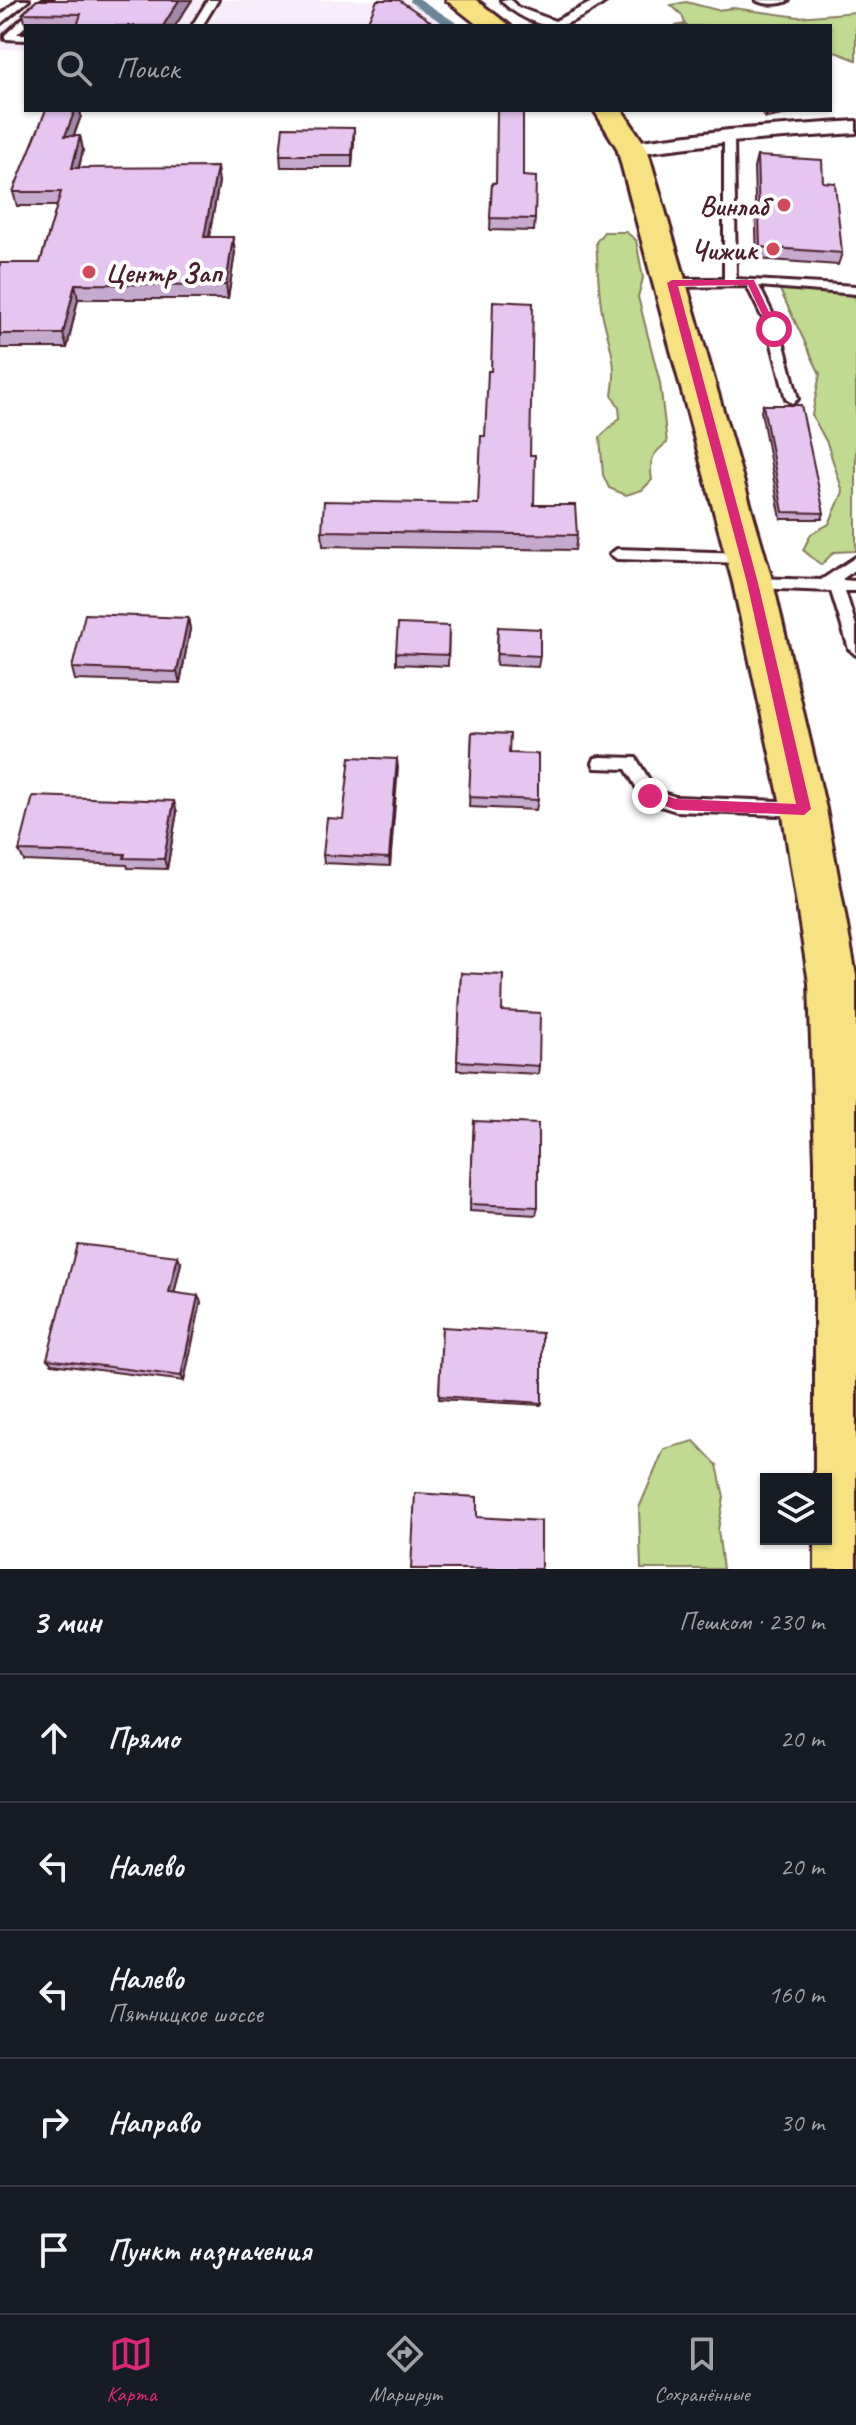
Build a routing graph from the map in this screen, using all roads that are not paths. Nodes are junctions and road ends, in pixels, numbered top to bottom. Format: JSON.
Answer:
{"nodes":[{"id":1,"x":24,"y":0,"type":"edge"},
{"id":2,"x":48,"y":0,"type":"edge"},
{"id":3,"x":213,"y":0,"type":"edge"},
{"id":4,"x":459,"y":0,"type":"edge"},
{"id":5,"x":506,"y":0,"type":"edge"},
{"id":6,"x":603,"y":0,"type":"edge"},
{"id":7,"x":761,"y":0,"type":"edge"},
{"id":8,"x":784,"y":0,"type":"edge"},
{"id":9,"x":0,"y":21,"type":"edge"},
{"id":10,"x":198,"y":24,"type":"edge"},
{"id":11,"x":494,"y":24,"type":"edge"},
{"id":12,"x":550,"y":24,"type":"edge"},
{"id":13,"x":559,"y":24,"type":"edge"},
{"id":14,"x":24,"y":37,"type":"edge"},
{"id":15,"x":609,"y":112,"type":"edge"},
{"id":16,"x":856,"y":127,"type":"edge"},
{"id":17,"x":729,"y":136,"type":"junction"},
{"id":18,"x":632,"y":148,"type":"junction"},
{"id":19,"x":730,"y":282,"type":"junction"},
{"id":20,"x":751,"y":282,"type":"junction"},
{"id":21,"x":672,"y":283,"type":"junction"},
{"id":22,"x":856,"y":290,"type":"edge"},
{"id":23,"x":792,"y":399,"type":"dead end"},
{"id":24,"x":617,"y":554,"type":"dead end"},
{"id":25,"x":856,"y":562,"type":"edge"},
{"id":26,"x":749,"y":570,"type":"junction"},
{"id":27,"x":830,"y":585,"type":"junction"},
{"id":28,"x":856,"y":586,"type":"edge"},
{"id":29,"x":856,"y":649,"type":"edge"},
{"id":30,"x":601,"y":763,"type":"dead end"},
{"id":31,"x":804,"y":809,"type":"junction"},
{"id":32,"x":844,"y":984,"type":"edge"},
{"id":33,"x":850,"y":1408,"type":"edge"},
{"id":34,"x":846,"y":1569,"type":"edge"}],
"edges":[{"from":1,"to":9,"type":"lane"},
{"from":2,"to":14,"type":"lane"},
{"from":3,"to":10,"type":"lane"},
{"from":4,"to":11,"type":"main road"},
{"from":5,"to":12,"type":"lane"},
{"from":6,"to":13,"type":"lane"},
{"from":7,"to":8,"type":"lane"},
{"from":15,"to":18,"type":"main road"},
{"from":16,"to":17,"type":"street"},
{"from":17,"to":18,"type":"street"},
{"from":17,"to":19,"type":"lane"},
{"from":18,"to":21,"type":"main road"},
{"from":19,"to":20,"type":"lane"},
{"from":19,"to":21,"type":"lane"},
{"from":20,"to":22,"type":"lane"},
{"from":20,"to":23,"type":"lane"},
{"from":21,"to":26,"type":"main road"},
{"from":24,"to":26,"type":"lane"},
{"from":25,"to":27,"type":"lane"},
{"from":26,"to":27,"type":"lane"},
{"from":26,"to":31,"type":"main road"},
{"from":27,"to":28,"type":"lane"},
{"from":27,"to":29,"type":"lane"},
{"from":30,"to":31,"type":"lane"},
{"from":31,"to":32,"type":"main road"},
{"from":32,"to":33,"type":"main road"},
{"from":33,"to":34,"type":"main road"}]}
